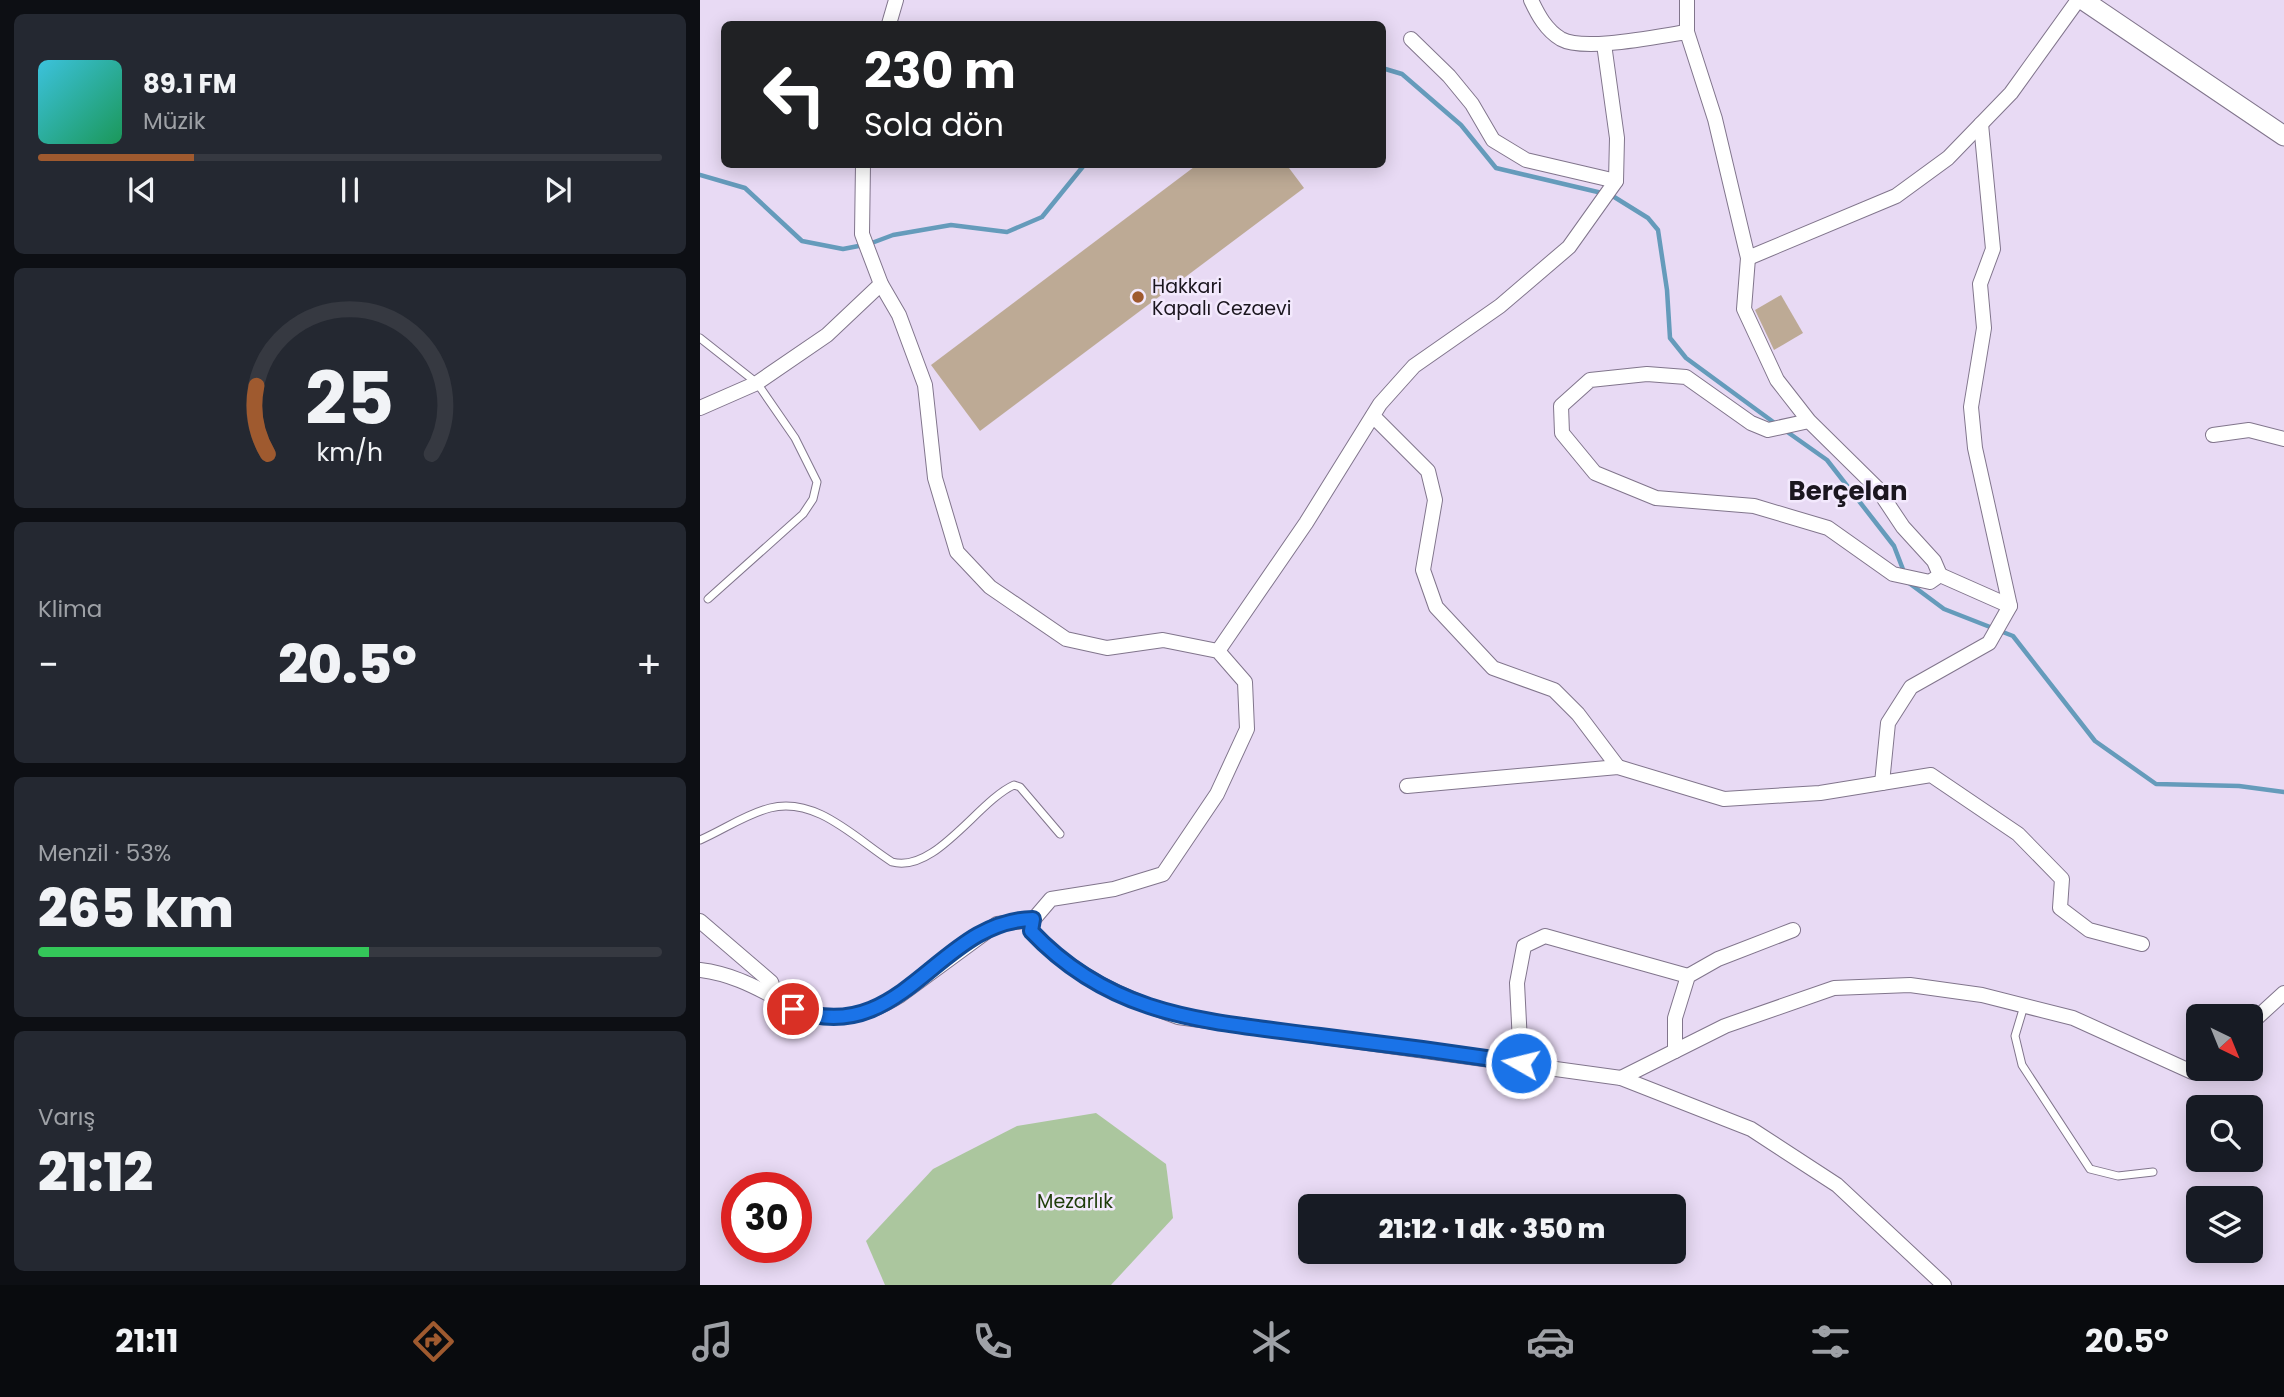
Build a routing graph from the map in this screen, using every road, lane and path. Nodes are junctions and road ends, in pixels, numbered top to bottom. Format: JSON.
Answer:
{"nodes":[{"id":1,"x":897,"y":0,"type":"edge"},
{"id":2,"x":1531,"y":0,"type":"edge"},
{"id":3,"x":1687,"y":0,"type":"edge"},
{"id":4,"x":2080,"y":0,"type":"edge"},
{"id":5,"x":890,"y":21,"type":"edge"},
{"id":6,"x":1687,"y":32,"type":"junction"},
{"id":7,"x":1411,"y":39,"type":"dead end"},
{"id":8,"x":1604,"y":44,"type":"junction"},
{"id":9,"x":1981,"y":124,"type":"junction"},
{"id":10,"x":2284,"y":136,"type":"edge"},
{"id":11,"x":863,"y":168,"type":"edge"},
{"id":12,"x":1616,"y":181,"type":"junction"},
{"id":13,"x":1748,"y":258,"type":"junction"},
{"id":14,"x":881,"y":284,"type":"junction"},
{"id":15,"x":700,"y":338,"type":"edge"},
{"id":16,"x":757,"y":383,"type":"junction"},
{"id":17,"x":700,"y":408,"type":"edge"},
{"id":18,"x":1373,"y":416,"type":"junction"},
{"id":19,"x":1809,"y":421,"type":"junction"},
{"id":20,"x":2213,"y":435,"type":"dead end"},
{"id":21,"x":2284,"y":439,"type":"edge"},
{"id":22,"x":1940,"y":575,"type":"junction"},
{"id":23,"x":708,"y":599,"type":"dead end"},
{"id":24,"x":2010,"y":606,"type":"junction"},
{"id":25,"x":1218,"y":651,"type":"junction"},
{"id":26,"x":1618,"y":767,"type":"junction"},
{"id":27,"x":1882,"y":783,"type":"junction"},
{"id":28,"x":1407,"y":786,"type":"dead end"},
{"id":29,"x":1060,"y":834,"type":"dead end"},
{"id":30,"x":700,"y":840,"type":"edge"},
{"id":31,"x":1033,"y":919,"type":"junction"},
{"id":32,"x":700,"y":920,"type":"edge"},
{"id":33,"x":1793,"y":930,"type":"dead end"},
{"id":34,"x":2142,"y":944,"type":"dead end"},
{"id":35,"x":700,"y":970,"type":"edge"},
{"id":36,"x":1688,"y":976,"type":"junction"},
{"id":37,"x":2284,"y":993,"type":"edge"},
{"id":38,"x":778,"y":1001,"type":"junction"},
{"id":39,"x":2024,"y":1006,"type":"junction"},
{"id":40,"x":2263,"y":1012,"type":"edge"},
{"id":41,"x":1675,"y":1051,"type":"junction"},
{"id":42,"x":1521,"y":1063,"type":"junction"},
{"id":43,"x":2186,"y":1069,"type":"edge"},
{"id":44,"x":1620,"y":1077,"type":"junction"},
{"id":45,"x":2153,"y":1172,"type":"dead end"},
{"id":46,"x":1944,"y":1285,"type":"edge"}],
"edges":[{"from":1,"to":5,"type":"street"},
{"from":2,"to":8,"type":"street"},
{"from":3,"to":6,"type":"street"},
{"from":4,"to":9,"type":"street"},
{"from":4,"to":10,"type":"main road"},
{"from":6,"to":8,"type":"street"},
{"from":6,"to":13,"type":"street"},
{"from":7,"to":12,"type":"street"},
{"from":8,"to":12,"type":"street"},
{"from":9,"to":13,"type":"street"},
{"from":9,"to":24,"type":"street"},
{"from":11,"to":14,"type":"street"},
{"from":12,"to":18,"type":"street"},
{"from":13,"to":19,"type":"street"},
{"from":14,"to":16,"type":"street"},
{"from":14,"to":25,"type":"street"},
{"from":15,"to":16,"type":"lane"},
{"from":16,"to":17,"type":"street"},
{"from":16,"to":23,"type":"lane"},
{"from":18,"to":25,"type":"street"},
{"from":18,"to":26,"type":"street"},
{"from":19,"to":22,"type":"street"},
{"from":19,"to":22,"type":"street"},
{"from":20,"to":21,"type":"street"},
{"from":22,"to":24,"type":"street"},
{"from":24,"to":27,"type":"street"},
{"from":25,"to":31,"type":"street"},
{"from":26,"to":27,"type":"street"},
{"from":26,"to":28,"type":"street"},
{"from":27,"to":34,"type":"street"},
{"from":29,"to":30,"type":"lane"},
{"from":31,"to":38,"type":"street"},
{"from":31,"to":42,"type":"street"},
{"from":32,"to":38,"type":"street"},
{"from":33,"to":36,"type":"street"},
{"from":35,"to":38,"type":"street"},
{"from":36,"to":41,"type":"street"},
{"from":36,"to":42,"type":"street"},
{"from":37,"to":40,"type":"street"},
{"from":39,"to":41,"type":"street"},
{"from":39,"to":43,"type":"street"},
{"from":39,"to":45,"type":"lane"},
{"from":41,"to":44,"type":"street"},
{"from":42,"to":44,"type":"street"},
{"from":44,"to":46,"type":"street"}]}
